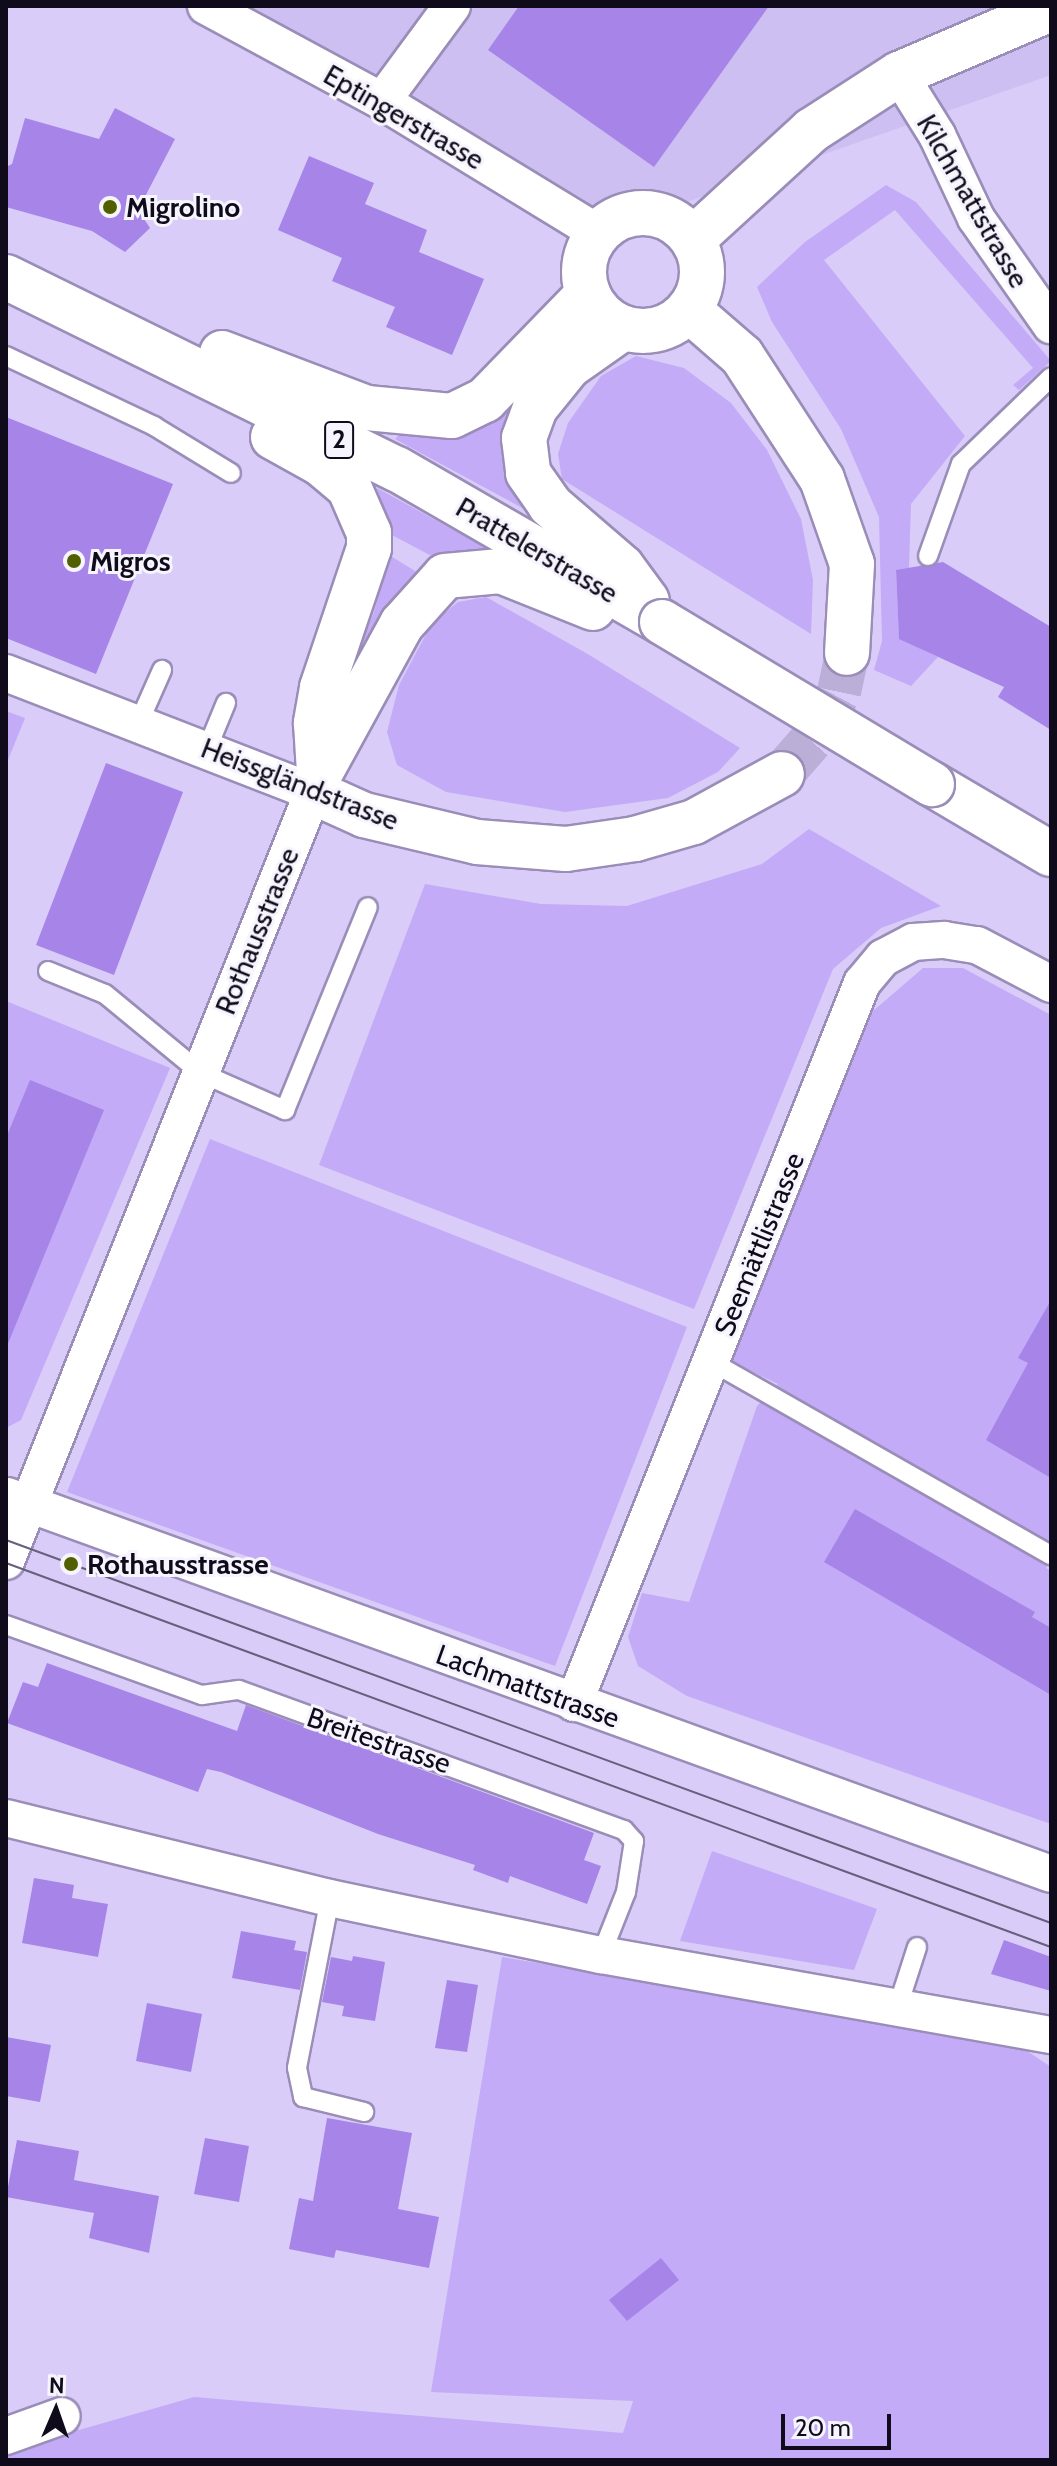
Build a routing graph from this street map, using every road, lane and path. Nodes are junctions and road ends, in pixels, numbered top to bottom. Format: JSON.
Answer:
{"nodes":[{"id":1,"x":206,"y":6,"type":"edge"},
{"id":2,"x":452,"y":6,"type":"edge"},
{"id":3,"x":1036,"y":10,"type":"edge"},
{"id":4,"x":899,"y":74,"type":"junction"},
{"id":5,"x":382,"y":101,"type":"junction"},
{"id":6,"x":598,"y":233,"type":"junction"},
{"id":7,"x":693,"y":239,"type":"junction"},
{"id":8,"x":6,"y":277,"type":"edge"},
{"id":9,"x":588,"y":294,"type":"junction"},
{"id":10,"x":689,"y":310,"type":"junction"},
{"id":11,"x":1051,"y":325,"type":"edge"},
{"id":12,"x":623,"y":328,"type":"junction"},
{"id":13,"x":6,"y":356,"type":"edge"},
{"id":14,"x":1051,"y":377,"type":"edge"},
{"id":15,"x":231,"y":473,"type":"dead end"},
{"id":16,"x":928,"y":556,"type":"dead end"},
{"id":17,"x":662,"y":622,"type":"junction"},
{"id":18,"x":847,"y":653,"type":"tunnel mouth"},
{"id":19,"x":162,"y":670,"type":"dead end"},
{"id":20,"x":6,"y":673,"type":"edge"},
{"id":21,"x":226,"y":703,"type":"dead end"},
{"id":22,"x":139,"y":722,"type":"junction"},
{"id":23,"x":207,"y":749,"type":"junction"},
{"id":24,"x":782,"y":774,"type":"tunnel mouth"},
{"id":25,"x":316,"y":782,"type":"junction"},
{"id":26,"x":1051,"y":854,"type":"edge"},
{"id":27,"x":368,"y":907,"type":"dead end"},
{"id":28,"x":48,"y":971,"type":"dead end"},
{"id":29,"x":1051,"y":984,"type":"edge"},
{"id":30,"x":201,"y":1073,"type":"junction"},
{"id":31,"x":712,"y":1362,"type":"junction"},
{"id":32,"x":17,"y":1500,"type":"edge"},
{"id":33,"x":1051,"y":1555,"type":"edge"},
{"id":34,"x":6,"y":1561,"type":"edge"},
{"id":35,"x":6,"y":1625,"type":"edge"},
{"id":36,"x":574,"y":1703,"type":"junction"},
{"id":37,"x":6,"y":1818,"type":"edge"},
{"id":38,"x":1051,"y":1874,"type":"edge"},
{"id":39,"x":330,"y":1898,"type":"junction"},
{"id":40,"x":917,"y":1947,"type":"dead end"},
{"id":41,"x":601,"y":1955,"type":"junction"},
{"id":42,"x":898,"y":2006,"type":"junction"},
{"id":43,"x":1050,"y":2033,"type":"edge"},
{"id":44,"x":364,"y":2112,"type":"dead end"},
{"id":45,"x":62,"y":2416,"type":"dead end"},
{"id":46,"x":6,"y":2436,"type":"edge"}],
"edges":[{"from":1,"to":5,"type":"street","name":"Eptingerstrasse"},
{"from":2,"to":5,"type":"street"},
{"from":3,"to":4,"type":"main road"},
{"from":4,"to":7,"type":"main road"},
{"from":4,"to":11,"type":"street","name":"Kilchmattstrasse"},
{"from":5,"to":6,"type":"street","name":"Eptingerstrasse"},
{"from":6,"to":7,"type":"main road"},
{"from":6,"to":9,"type":"main road"},
{"from":7,"to":10,"type":"main road"},
{"from":8,"to":9,"type":"main road"},
{"from":8,"to":17,"type":"main road","name":"Prattelerstrasse","number":"2"},
{"from":8,"to":25,"type":"main road"},
{"from":9,"to":12,"type":"main road"},
{"from":10,"to":12,"type":"main road"},
{"from":10,"to":18,"type":"main road"},
{"from":12,"to":17,"type":"main road"},
{"from":13,"to":15,"type":"lane"},
{"from":14,"to":16,"type":"lane"},
{"from":17,"to":25,"type":"main road"},
{"from":17,"to":26,"type":"main road","name":"Prattelerstrasse","number":"2","bridge":true},
{"from":19,"to":22,"type":"lane"},
{"from":20,"to":22,"type":"street","name":"Heissgländstrasse"},
{"from":21,"to":23,"type":"lane"},
{"from":22,"to":23,"type":"street","name":"Heissgländstrasse"},
{"from":23,"to":25,"type":"street","name":"Heissgländstrasse"},
{"from":24,"to":25,"type":"main road","name":"Heissgländstrasse"},
{"from":25,"to":30,"type":"street","name":"Rothausstrasse"},
{"from":27,"to":30,"type":"lane"},
{"from":28,"to":30,"type":"lane"},
{"from":29,"to":31,"type":"street","name":"Seemättlistrasse"},
{"from":30,"to":32,"type":"street","name":"Rothausstrasse"},
{"from":31,"to":33,"type":"lane"},
{"from":31,"to":36,"type":"street","name":"Seemättlistrasse"},
{"from":32,"to":34,"type":"street","name":"Rothausstrasse"},
{"from":32,"to":36,"type":"street","name":"Lachmattstrasse"},
{"from":35,"to":41,"type":"lane","name":"Breitestrasse"},
{"from":36,"to":38,"type":"street","name":"Lachmattstrasse"},
{"from":37,"to":39,"type":"street"},
{"from":39,"to":41,"type":"street"},
{"from":39,"to":44,"type":"lane"},
{"from":40,"to":42,"type":"lane"},
{"from":41,"to":42,"type":"street"},
{"from":42,"to":43,"type":"street"},
{"from":45,"to":46,"type":"street"}]}
